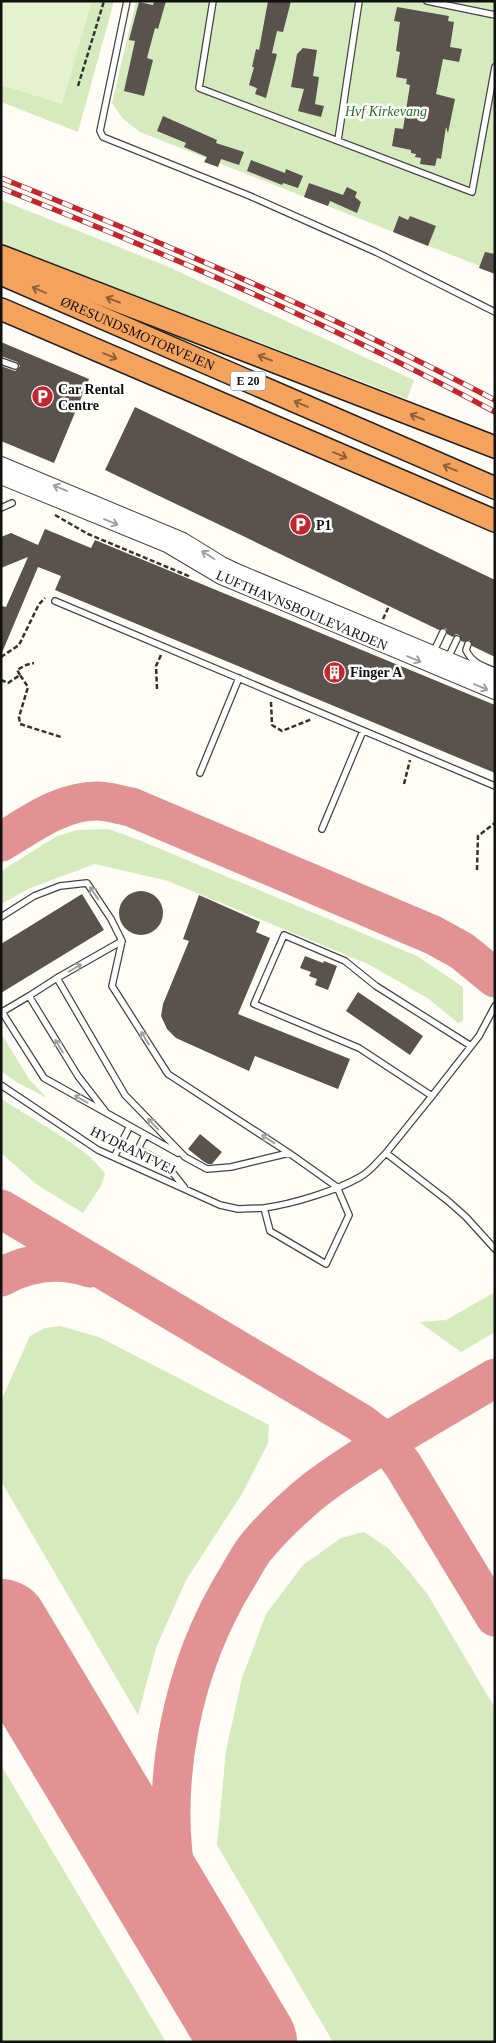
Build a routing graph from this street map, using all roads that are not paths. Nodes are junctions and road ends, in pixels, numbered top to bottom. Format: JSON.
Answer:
{"nodes":[{"id":1,"x":127,"y":1,"type":"edge"},
{"id":2,"x":213,"y":1,"type":"edge"},
{"id":3,"x":359,"y":1,"type":"edge"},
{"id":4,"x":426,"y":1,"type":"edge"},
{"id":5,"x":495,"y":14,"type":"edge"},
{"id":6,"x":495,"y":67,"type":"edge"},
{"id":7,"x":338,"y":140,"type":"junction"},
{"id":8,"x":1,"y":256,"type":"edge"},
{"id":9,"x":1,"y":274,"type":"edge"},
{"id":10,"x":1,"y":309,"type":"edge"},
{"id":11,"x":495,"y":312,"type":"edge"},
{"id":12,"x":1,"y":361,"type":"edge"},
{"id":13,"x":15,"y":366,"type":"dead end"},
{"id":14,"x":495,"y":447,"type":"edge"},
{"id":15,"x":1,"y":464,"type":"edge"},
{"id":16,"x":383,"y":474,"type":"junction"},
{"id":17,"x":1,"y":477,"type":"edge"},
{"id":18,"x":495,"y":488,"type":"edge"},
{"id":19,"x":12,"y":503,"type":"dead end"},
{"id":20,"x":1,"y":508,"type":"edge"},
{"id":21,"x":495,"y":521,"type":"edge"},
{"id":22,"x":495,"y":536,"type":"edge"},
{"id":23,"x":55,"y":601,"type":"dead end"},
{"id":24,"x":443,"y":632,"type":"dead end"},
{"id":25,"x":457,"y":639,"type":"dead end"},
{"id":26,"x":468,"y":644,"type":"dead end"},
{"id":27,"x":433,"y":653,"type":"junction"},
{"id":28,"x":448,"y":659,"type":"junction"},
{"id":29,"x":435,"y":668,"type":"junction"},
{"id":30,"x":495,"y":671,"type":"edge"},
{"id":31,"x":239,"y":678,"type":"junction"},
{"id":32,"x":495,"y":679,"type":"edge"},
{"id":33,"x":495,"y":692,"type":"edge"},
{"id":34,"x":364,"y":731,"type":"junction"},
{"id":35,"x":200,"y":773,"type":"dead end"},
{"id":36,"x":495,"y":786,"type":"edge"},
{"id":37,"x":322,"y":828,"type":"dead end"},
{"id":38,"x":1,"y":917,"type":"edge"},
{"id":39,"x":122,"y":941,"type":"junction"},
{"id":40,"x":57,"y":978,"type":"junction"},
{"id":41,"x":28,"y":996,"type":"junction"},
{"id":42,"x":495,"y":1006,"type":"edge"},
{"id":43,"x":471,"y":1046,"type":"junction"},
{"id":44,"x":1,"y":1085,"type":"edge"},
{"id":45,"x":432,"y":1096,"type":"junction"},
{"id":46,"x":108,"y":1114,"type":"junction"},
{"id":47,"x":130,"y":1126,"type":"junction"},
{"id":48,"x":145,"y":1135,"type":"junction"},
{"id":49,"x":288,"y":1153,"type":"junction"},
{"id":50,"x":386,"y":1153,"type":"junction"},
{"id":51,"x":185,"y":1156,"type":"junction"},
{"id":52,"x":114,"y":1157,"type":"junction"},
{"id":53,"x":337,"y":1187,"type":"junction"},
{"id":54,"x":185,"y":1189,"type":"junction"},
{"id":55,"x":264,"y":1208,"type":"junction"},
{"id":56,"x":495,"y":1249,"type":"edge"}],
"edges":[{"from":1,"to":11,"type":"lane"},
{"from":2,"to":7,"type":"lane"},
{"from":3,"to":7,"type":"lane"},
{"from":4,"to":5,"type":"lane"},
{"from":6,"to":7,"type":"lane"},
{"from":14,"to":8,"type":"highway","one_way":true},
{"from":18,"to":9,"type":"highway","name":"ØRESUNDSMOTORVEJEN","number":"E 20","one_way":true},
{"from":10,"to":16,"type":"highway","number":"E 20","one_way":true},
{"from":12,"to":13,"type":"lane"},
{"from":27,"to":15,"type":"street","name":"LUFTHAVNSBOULEVARDEN","one_way":true},
{"from":16,"to":21,"type":"highway","number":"E 20"},
{"from":16,"to":22,"type":"highway"},
{"from":17,"to":29,"type":"street","name":"LUFTHAVNSBOULEVARDEN","one_way":true},
{"from":19,"to":20,"type":"lane"},
{"from":23,"to":31,"type":"lane"},
{"from":24,"to":27,"type":"lane"},
{"from":25,"to":28,"type":"lane"},
{"from":26,"to":30,"type":"lane"},
{"from":27,"to":28,"type":"street","name":"LUFTHAVNSBOULEVARDEN"},
{"from":27,"to":29,"type":"lane"},
{"from":28,"to":29,"type":"lane"},
{"from":28,"to":32,"type":"street","name":"LUFTHAVNSBOULEVARDEN"},
{"from":29,"to":33,"type":"street","name":"LUFTHAVNSBOULEVARDEN","one_way":true},
{"from":31,"to":34,"type":"lane"},
{"from":31,"to":35,"type":"lane"},
{"from":34,"to":36,"type":"lane"},
{"from":34,"to":37,"type":"lane"},
{"from":39,"to":38,"type":"lane","one_way":true},
{"from":40,"to":39,"type":"lane","one_way":true},
{"from":49,"to":39,"type":"lane","one_way":true},
{"from":40,"to":41,"type":"lane"},
{"from":51,"to":40,"type":"lane","one_way":true},
{"from":46,"to":41,"type":"lane","one_way":true},
{"from":46,"to":41,"type":"lane","one_way":true},
{"from":42,"to":43,"type":"lane"},
{"from":43,"to":45,"type":"lane"},
{"from":43,"to":45,"type":"lane"},
{"from":44,"to":52,"type":"lane","name":"HYDRANTVEJ"},
{"from":45,"to":50,"type":"lane","name":"HYDRANTVEJ"},
{"from":46,"to":47,"type":"lane"},
{"from":47,"to":48,"type":"lane"},
{"from":47,"to":52,"type":"lane"},
{"from":48,"to":51,"type":"lane"},
{"from":48,"to":54,"type":"lane"},
{"from":49,"to":51,"type":"lane"},
{"from":49,"to":53,"type":"lane"},
{"from":50,"to":53,"type":"lane","name":"HYDRANTVEJ"},
{"from":50,"to":56,"type":"lane"},
{"from":52,"to":54,"type":"lane","name":"HYDRANTVEJ"},
{"from":53,"to":55,"type":"lane","name":"HYDRANTVEJ"},
{"from":53,"to":55,"type":"lane"},
{"from":54,"to":55,"type":"lane","name":"HYDRANTVEJ"}]}
